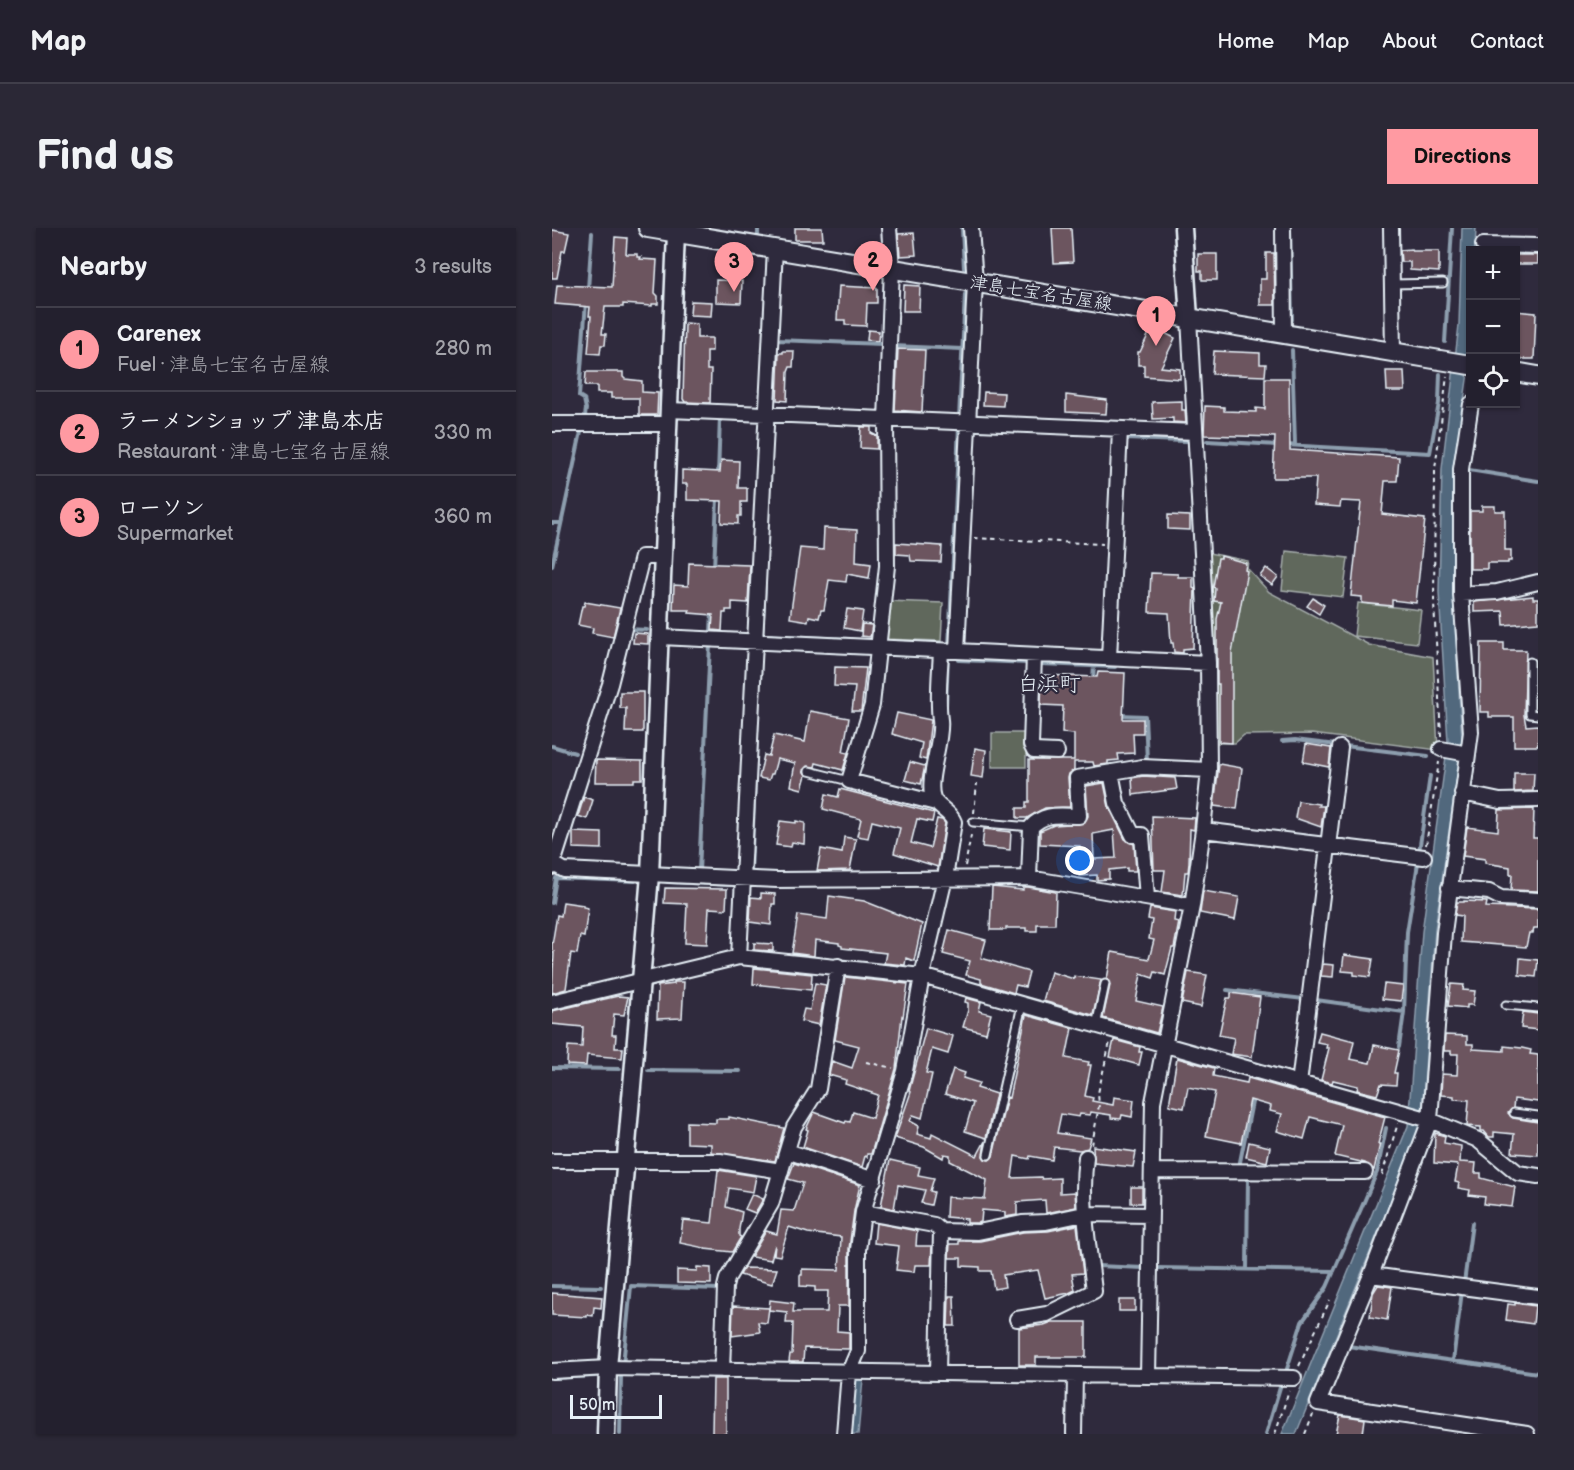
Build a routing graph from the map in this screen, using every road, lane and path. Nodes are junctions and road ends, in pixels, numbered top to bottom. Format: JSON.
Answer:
{"nodes":[{"id":1,"x":648,"y":228,"type":"edge"},
{"id":2,"x":890,"y":228,"type":"edge"},
{"id":3,"x":971,"y":228,"type":"edge"},
{"id":4,"x":1183,"y":228,"type":"edge"},
{"id":5,"x":1283,"y":228,"type":"edge"},
{"id":6,"x":1391,"y":228,"type":"edge"},
{"id":7,"x":676,"y":230,"type":"edge"},
{"id":8,"x":1483,"y":245,"type":"dead end"},
{"id":9,"x":1538,"y":246,"type":"edge"},
{"id":10,"x":775,"y":249,"type":"junction"},
{"id":11,"x":892,"y":268,"type":"junction"},
{"id":12,"x":975,"y":282,"type":"junction"},
{"id":13,"x":1392,"y":284,"type":"junction"},
{"id":14,"x":1443,"y":284,"type":"dead end"},
{"id":15,"x":1189,"y":318,"type":"junction"},
{"id":16,"x":1284,"y":334,"type":"junction"},
{"id":17,"x":1393,"y":352,"type":"junction"},
{"id":18,"x":1450,"y":362,"type":"junction"},
{"id":19,"x":1466,"y":364,"type":"edge"},
{"id":20,"x":1520,"y":373,"type":"edge"},
{"id":21,"x":1538,"y":376,"type":"edge"},
{"id":22,"x":1470,"y":408,"type":"edge"},
{"id":23,"x":767,"y":414,"type":"junction"},
{"id":24,"x":669,"y":417,"type":"junction"},
{"id":25,"x":886,"y":420,"type":"junction"},
{"id":26,"x":962,"y":423,"type":"junction"},
{"id":27,"x":552,"y":424,"type":"edge"},
{"id":28,"x":1120,"y":430,"type":"junction"},
{"id":29,"x":1195,"y":432,"type":"junction"},
{"id":30,"x":962,"y":538,"type":"junction"},
{"id":31,"x":1114,"y":544,"type":"junction"},
{"id":32,"x":663,"y":557,"type":"junction"},
{"id":33,"x":1538,"y":582,"type":"edge"},
{"id":34,"x":1461,"y":594,"type":"junction"},
{"id":35,"x":660,"y":637,"type":"junction"},
{"id":36,"x":755,"y":642,"type":"junction"},
{"id":37,"x":878,"y":648,"type":"junction"},
{"id":38,"x":949,"y":651,"type":"junction"},
{"id":39,"x":1034,"y":655,"type":"junction"},
{"id":40,"x":1109,"y":658,"type":"junction"},
{"id":41,"x":1530,"y":662,"type":"dead end"},
{"id":42,"x":1208,"y":663,"type":"junction"},
{"id":43,"x":1538,"y":715,"type":"edge"},
{"id":44,"x":1340,"y":748,"type":"dead end"},
{"id":45,"x":1444,"y":750,"type":"junction"},
{"id":46,"x":1057,"y":752,"type":"dead end"},
{"id":47,"x":1466,"y":753,"type":"junction"},
{"id":48,"x":809,"y":771,"type":"dead end"},
{"id":49,"x":1209,"y":771,"type":"junction"},
{"id":50,"x":1111,"y":772,"type":"junction"},
{"id":51,"x":849,"y":782,"type":"junction"},
{"id":52,"x":1462,"y":793,"type":"junction"},
{"id":53,"x":1538,"y":800,"type":"edge"},
{"id":54,"x":936,"y":803,"type":"junction"},
{"id":55,"x":973,"y":822,"type":"dead end"},
{"id":56,"x":1032,"y":827,"type":"junction"},
{"id":57,"x":1203,"y":830,"type":"junction"},
{"id":58,"x":1327,"y":846,"type":"junction"},
{"id":59,"x":1424,"y":857,"type":"joint"},
{"id":60,"x":552,"y":865,"type":"edge"},
{"id":61,"x":650,"y":875,"type":"junction"},
{"id":62,"x":945,"y":878,"type":"junction"},
{"id":63,"x":1029,"y":878,"type":"junction"},
{"id":64,"x":743,"y":879,"type":"junction"},
{"id":65,"x":1449,"y":892,"type":"junction"},
{"id":66,"x":1147,"y":898,"type":"junction"},
{"id":67,"x":1538,"y":900,"type":"edge"},
{"id":68,"x":1192,"y":906,"type":"junction"},
{"id":69,"x":739,"y":957,"type":"junction"},
{"id":70,"x":838,"y":966,"type":"junction"},
{"id":71,"x":922,"y":976,"type":"junction"},
{"id":72,"x":641,"y":982,"type":"junction"},
{"id":73,"x":1105,"y":984,"type":"dead end"},
{"id":74,"x":552,"y":1002,"type":"edge"},
{"id":75,"x":1022,"y":1005,"type":"junction"},
{"id":76,"x":1506,"y":1005,"type":"dead end"},
{"id":77,"x":1538,"y":1008,"type":"edge"},
{"id":78,"x":1096,"y":1026,"type":"junction"},
{"id":79,"x":1113,"y":1031,"type":"junction"},
{"id":80,"x":1165,"y":1046,"type":"junction"},
{"id":81,"x":866,"y":1062,"type":"dead end"},
{"id":82,"x":905,"y":1071,"type":"junction"},
{"id":83,"x":1299,"y":1084,"type":"junction"},
{"id":84,"x":1403,"y":1112,"type":"junction"},
{"id":85,"x":1514,"y":1113,"type":"dead end"},
{"id":86,"x":1538,"y":1116,"type":"edge"},
{"id":87,"x":1427,"y":1119,"type":"junction"},
{"id":88,"x":787,"y":1151,"type":"junction"},
{"id":89,"x":988,"y":1155,"type":"dead end"},
{"id":90,"x":1086,"y":1157,"type":"joint"},
{"id":91,"x":552,"y":1161,"type":"edge"},
{"id":92,"x":626,"y":1161,"type":"junction"},
{"id":93,"x":781,"y":1172,"type":"junction"},
{"id":94,"x":1152,"y":1172,"type":"junction"},
{"id":95,"x":1365,"y":1172,"type":"dead end"},
{"id":96,"x":1382,"y":1175,"type":"dead end"},
{"id":97,"x":1538,"y":1176,"type":"edge"},
{"id":98,"x":874,"y":1180,"type":"junction"},
{"id":99,"x":862,"y":1212,"type":"junction"},
{"id":100,"x":1084,"y":1214,"type":"junction"},
{"id":101,"x":1151,"y":1215,"type":"junction"},
{"id":102,"x":941,"y":1231,"type":"junction"},
{"id":103,"x":1371,"y":1275,"type":"junction"},
{"id":104,"x":1538,"y":1297,"type":"edge"},
{"id":105,"x":1330,"y":1300,"type":"dead end"},
{"id":106,"x":1017,"y":1319,"type":"dead end"},
{"id":107,"x":608,"y":1368,"type":"junction"},
{"id":108,"x":722,"y":1370,"type":"junction"},
{"id":109,"x":552,"y":1371,"type":"edge"},
{"id":110,"x":849,"y":1372,"type":"junction"},
{"id":111,"x":938,"y":1373,"type":"junction"},
{"id":112,"x":1075,"y":1375,"type":"junction"},
{"id":113,"x":1148,"y":1376,"type":"junction"},
{"id":114,"x":1294,"y":1378,"type":"junction"},
{"id":115,"x":1318,"y":1403,"type":"junction"},
{"id":116,"x":606,"y":1434,"type":"edge"},
{"id":117,"x":844,"y":1434,"type":"edge"},
{"id":118,"x":1074,"y":1434,"type":"edge"},
{"id":119,"x":1275,"y":1434,"type":"edge"},
{"id":120,"x":1305,"y":1434,"type":"edge"},
{"id":121,"x":1527,"y":1434,"type":"edge"}],
"edges":[{"from":1,"to":7,"type":"main road","name":"津島七宝名古屋線"},
{"from":2,"to":11,"type":"street"},
{"from":3,"to":12,"type":"street"},
{"from":4,"to":15,"type":"street"},
{"from":5,"to":16,"type":"street"},
{"from":6,"to":13,"type":"street"},
{"from":7,"to":10,"type":"main road","name":"津島七宝名古屋線"},
{"from":7,"to":24,"type":"street"},
{"from":8,"to":9,"type":"street"},
{"from":10,"to":11,"type":"main road","name":"津島七宝名古屋線"},
{"from":10,"to":23,"type":"street"},
{"from":11,"to":12,"type":"main road","name":"津島七宝名古屋線"},
{"from":11,"to":25,"type":"street"},
{"from":12,"to":15,"type":"main road","name":"津島七宝名古屋線"},
{"from":12,"to":26,"type":"street"},
{"from":13,"to":14,"type":"lane"},
{"from":13,"to":17,"type":"street"},
{"from":15,"to":16,"type":"main road","name":"津島七宝名古屋線"},
{"from":15,"to":29,"type":"street"},
{"from":16,"to":17,"type":"main road","name":"津島七宝名古屋線"},
{"from":17,"to":18,"type":"main road","name":"津島七宝名古屋線"},
{"from":18,"to":19,"type":"main road","name":"津島七宝名古屋線"},
{"from":18,"to":45,"type":"path"},
{"from":20,"to":21,"type":"main road"},
{"from":22,"to":34,"type":"street"},
{"from":23,"to":24,"type":"street"},
{"from":23,"to":25,"type":"street"},
{"from":23,"to":36,"type":"street"},
{"from":24,"to":27,"type":"street"},
{"from":24,"to":32,"type":"street"},
{"from":25,"to":26,"type":"street"},
{"from":25,"to":37,"type":"street"},
{"from":26,"to":28,"type":"street"},
{"from":26,"to":30,"type":"street"},
{"from":28,"to":29,"type":"street"},
{"from":28,"to":31,"type":"street"},
{"from":29,"to":42,"type":"street"},
{"from":30,"to":31,"type":"path"},
{"from":30,"to":38,"type":"street"},
{"from":31,"to":40,"type":"street"},
{"from":32,"to":35,"type":"street"},
{"from":32,"to":60,"type":"street"},
{"from":33,"to":34,"type":"street"},
{"from":34,"to":47,"type":"street"},
{"from":35,"to":36,"type":"street"},
{"from":35,"to":61,"type":"street"},
{"from":36,"to":37,"type":"street"},
{"from":36,"to":64,"type":"street"},
{"from":37,"to":38,"type":"street"},
{"from":37,"to":51,"type":"street"},
{"from":38,"to":39,"type":"street"},
{"from":38,"to":54,"type":"street"},
{"from":39,"to":40,"type":"street"},
{"from":39,"to":46,"type":"street"},
{"from":40,"to":42,"type":"street"},
{"from":41,"to":43,"type":"lane"},
{"from":42,"to":49,"type":"street"},
{"from":44,"to":58,"type":"street"},
{"from":45,"to":47,"type":"street"},
{"from":45,"to":59,"type":"path"},
{"from":47,"to":52,"type":"street"},
{"from":48,"to":51,"type":"lane"},
{"from":49,"to":50,"type":"street"},
{"from":49,"to":57,"type":"street"},
{"from":50,"to":56,"type":"street"},
{"from":50,"to":66,"type":"street"},
{"from":51,"to":54,"type":"street"},
{"from":52,"to":53,"type":"street"},
{"from":52,"to":65,"type":"street"},
{"from":54,"to":62,"type":"street"},
{"from":55,"to":56,"type":"lane"},
{"from":56,"to":63,"type":"street"},
{"from":57,"to":58,"type":"street"},
{"from":57,"to":68,"type":"street"},
{"from":58,"to":59,"type":"street"},
{"from":58,"to":83,"type":"street"},
{"from":60,"to":61,"type":"street"},
{"from":61,"to":64,"type":"street"},
{"from":61,"to":72,"type":"street"},
{"from":62,"to":63,"type":"street"},
{"from":62,"to":64,"type":"street"},
{"from":62,"to":71,"type":"street"},
{"from":63,"to":66,"type":"street"},
{"from":64,"to":69,"type":"street"},
{"from":65,"to":67,"type":"street"},
{"from":65,"to":87,"type":"street"},
{"from":66,"to":68,"type":"street"},
{"from":68,"to":80,"type":"street"},
{"from":69,"to":70,"type":"street"},
{"from":69,"to":72,"type":"street"},
{"from":70,"to":71,"type":"street"},
{"from":70,"to":88,"type":"street"},
{"from":71,"to":75,"type":"street"},
{"from":71,"to":82,"type":"street"},
{"from":72,"to":74,"type":"street"},
{"from":72,"to":92,"type":"street"},
{"from":73,"to":78,"type":"lane"},
{"from":75,"to":78,"type":"street"},
{"from":75,"to":89,"type":"lane"},
{"from":76,"to":77,"type":"lane"},
{"from":78,"to":79,"type":"street"},
{"from":79,"to":80,"type":"street"},
{"from":79,"to":90,"type":"path"},
{"from":80,"to":83,"type":"street"},
{"from":80,"to":94,"type":"street"},
{"from":81,"to":82,"type":"path"},
{"from":82,"to":98,"type":"street"},
{"from":83,"to":84,"type":"street"},
{"from":84,"to":87,"type":"street"},
{"from":84,"to":96,"type":"path"},
{"from":85,"to":86,"type":"lane"},
{"from":87,"to":97,"type":"street"},
{"from":87,"to":103,"type":"street"},
{"from":88,"to":93,"type":"street"},
{"from":88,"to":98,"type":"street"},
{"from":90,"to":100,"type":"street"},
{"from":91,"to":92,"type":"street"},
{"from":92,"to":93,"type":"street"},
{"from":92,"to":107,"type":"street"},
{"from":93,"to":108,"type":"street"},
{"from":94,"to":95,"type":"street"},
{"from":94,"to":101,"type":"street"},
{"from":98,"to":99,"type":"street"},
{"from":99,"to":102,"type":"street"},
{"from":99,"to":110,"type":"street"},
{"from":100,"to":101,"type":"street"},
{"from":100,"to":102,"type":"street"},
{"from":100,"to":106,"type":"street"},
{"from":101,"to":113,"type":"street"},
{"from":102,"to":111,"type":"street"},
{"from":103,"to":104,"type":"street"},
{"from":103,"to":115,"type":"street"},
{"from":105,"to":114,"type":"path"},
{"from":107,"to":108,"type":"street"},
{"from":107,"to":109,"type":"street"},
{"from":107,"to":116,"type":"street"},
{"from":108,"to":110,"type":"street"},
{"from":110,"to":111,"type":"street"},
{"from":110,"to":117,"type":"street"},
{"from":111,"to":112,"type":"street"},
{"from":112,"to":113,"type":"street"},
{"from":112,"to":118,"type":"street"},
{"from":113,"to":114,"type":"street"},
{"from":114,"to":119,"type":"path"},
{"from":115,"to":120,"type":"path"},
{"from":115,"to":121,"type":"street"}]}
